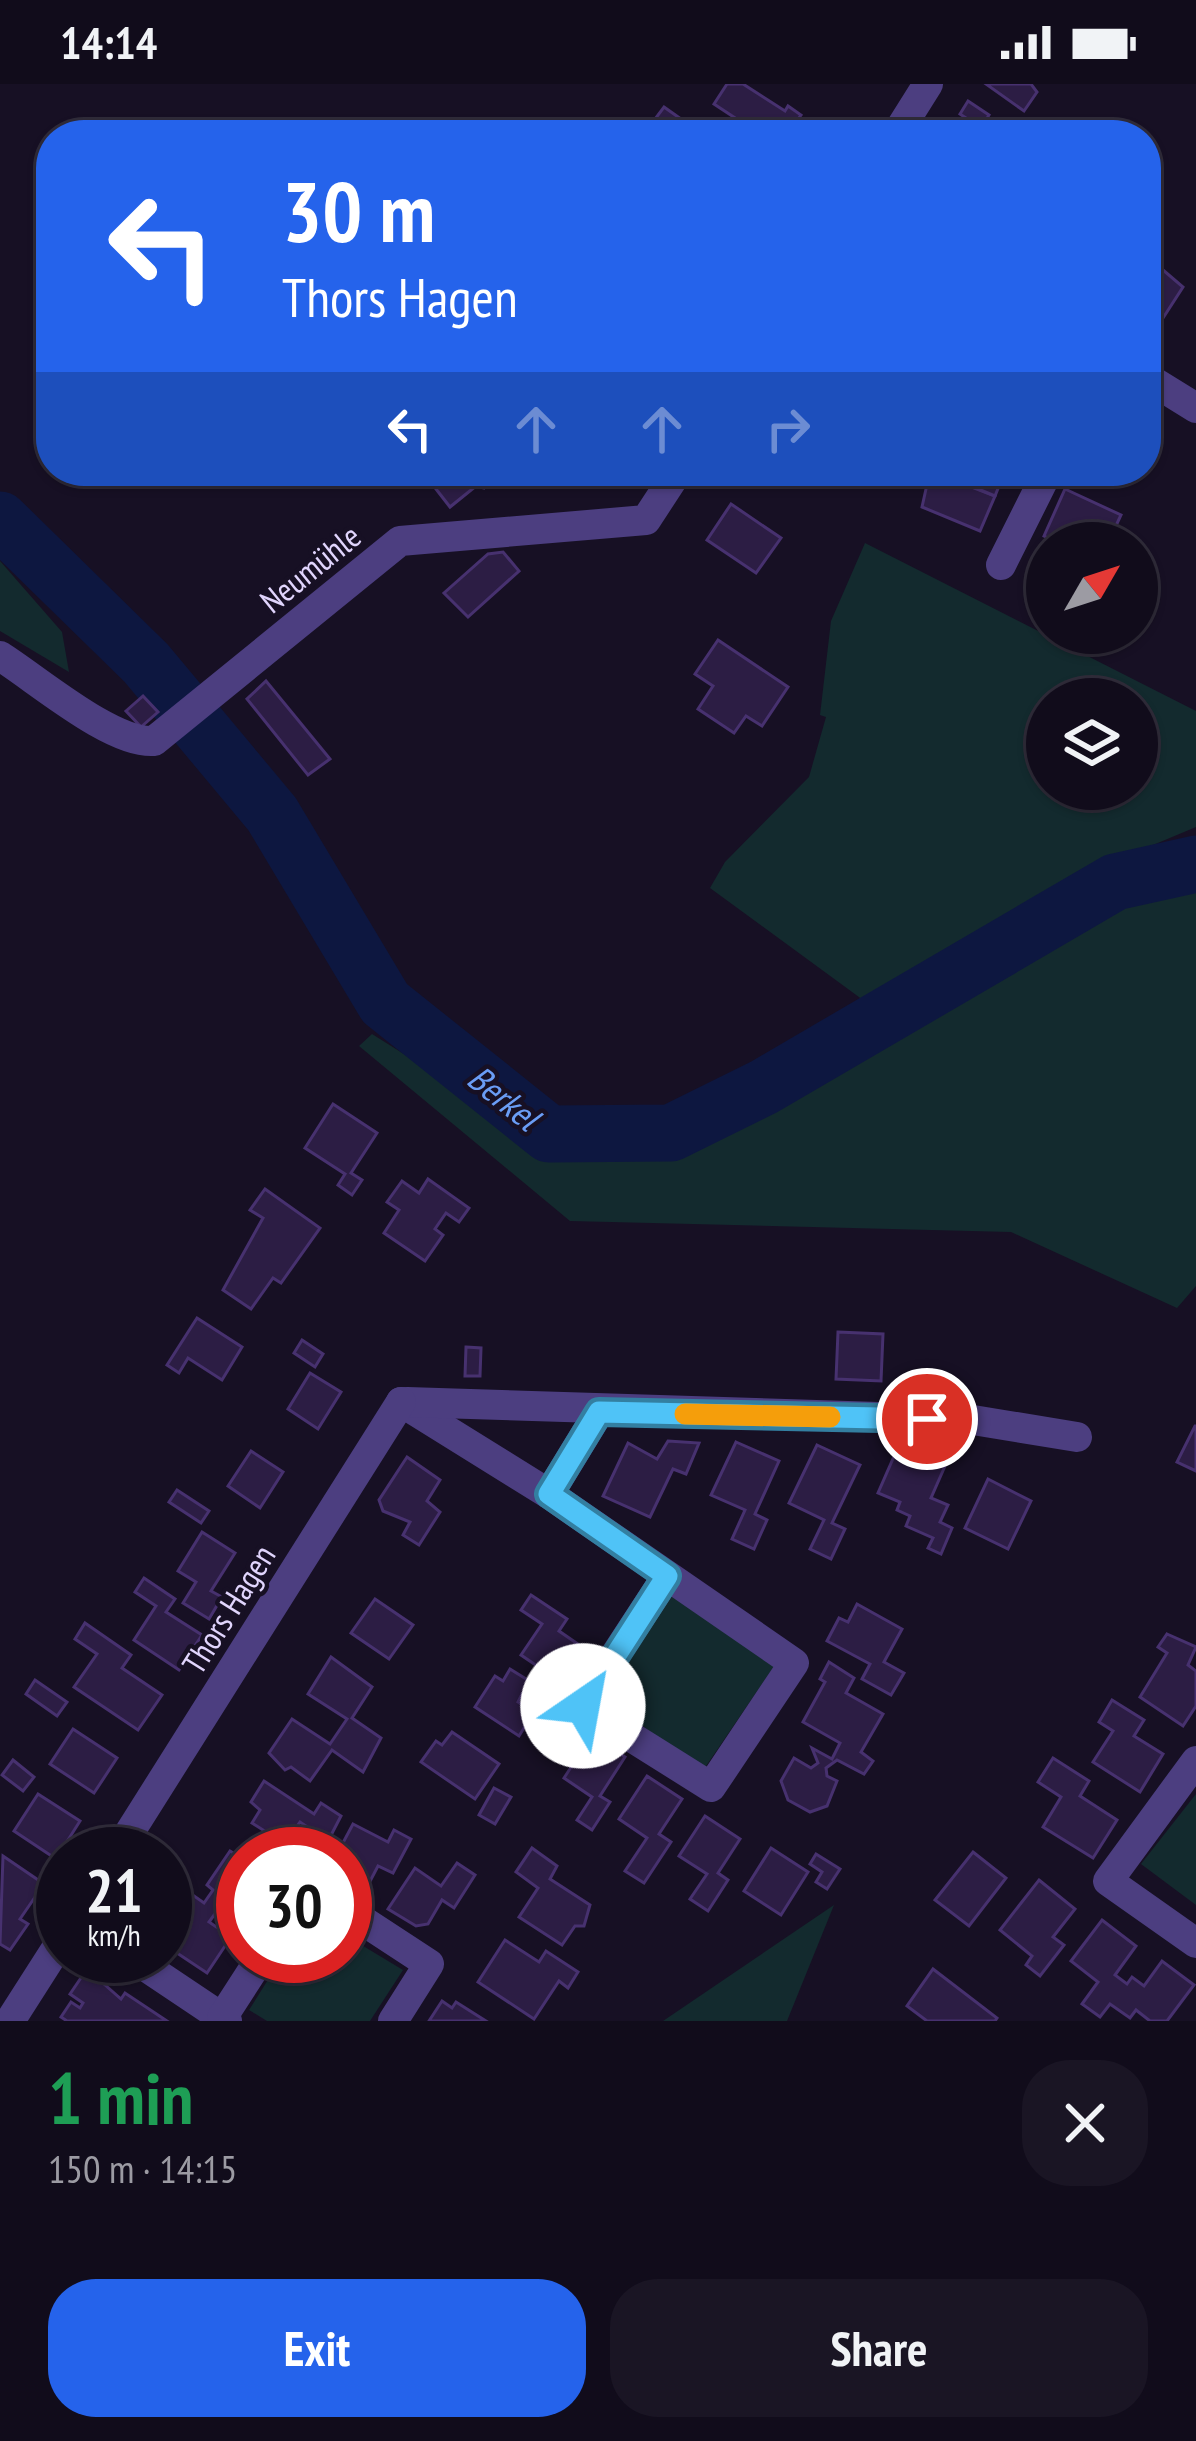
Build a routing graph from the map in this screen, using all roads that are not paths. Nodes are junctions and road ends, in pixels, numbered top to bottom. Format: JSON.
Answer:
{"nodes":[{"id":1,"x":928,"y":84,"type":"edge"},
{"id":2,"x":905,"y":120,"type":"edge"},
{"id":3,"x":1161,"y":386,"type":"edge"},
{"id":4,"x":1196,"y":408,"type":"edge"},
{"id":5,"x":668,"y":486,"type":"edge"},
{"id":6,"x":1040,"y":486,"type":"edge"},
{"id":7,"x":1000,"y":566,"type":"dead end"},
{"id":8,"x":0,"y":656,"type":"edge"},
{"id":9,"x":400,"y":1402,"type":"junction"},
{"id":10,"x":599,"y":1412,"type":"junction"},
{"id":11,"x":1076,"y":1437,"type":"dead end"},
{"id":12,"x":549,"y":1494,"type":"junction"},
{"id":13,"x":667,"y":1576,"type":"junction"},
{"id":14,"x":1196,"y":1763,"type":"edge"},
{"id":15,"x":133,"y":1827,"type":"edge"},
{"id":16,"x":372,"y":1927,"type":"edge"},
{"id":17,"x":1196,"y":1943,"type":"edge"},
{"id":18,"x":36,"y":1980,"type":"edge"},
{"id":19,"x":170,"y":1983,"type":"edge"},
{"id":20,"x":246,"y":1983,"type":"edge"},
{"id":21,"x":225,"y":2020,"type":"edge"},
{"id":22,"x":10,"y":2021,"type":"edge"},
{"id":23,"x":393,"y":2021,"type":"edge"}],
"edges":[{"from":1,"to":2,"type":"street"},
{"from":3,"to":4,"type":"street"},
{"from":5,"to":8,"type":"street","name":"Neumühle"},
{"from":6,"to":7,"type":"street"},
{"from":9,"to":10,"type":"street"},
{"from":9,"to":12,"type":"street"},
{"from":9,"to":15,"type":"street","name":"Thors Hagen"},
{"from":10,"to":11,"type":"street"},
{"from":10,"to":12,"type":"street"},
{"from":12,"to":13,"type":"street"},
{"from":13,"to":13,"type":"street"},
{"from":14,"to":17,"type":"street"},
{"from":16,"to":23,"type":"street"},
{"from":18,"to":22,"type":"street"},
{"from":19,"to":21,"type":"street"},
{"from":20,"to":21,"type":"street"}]}
